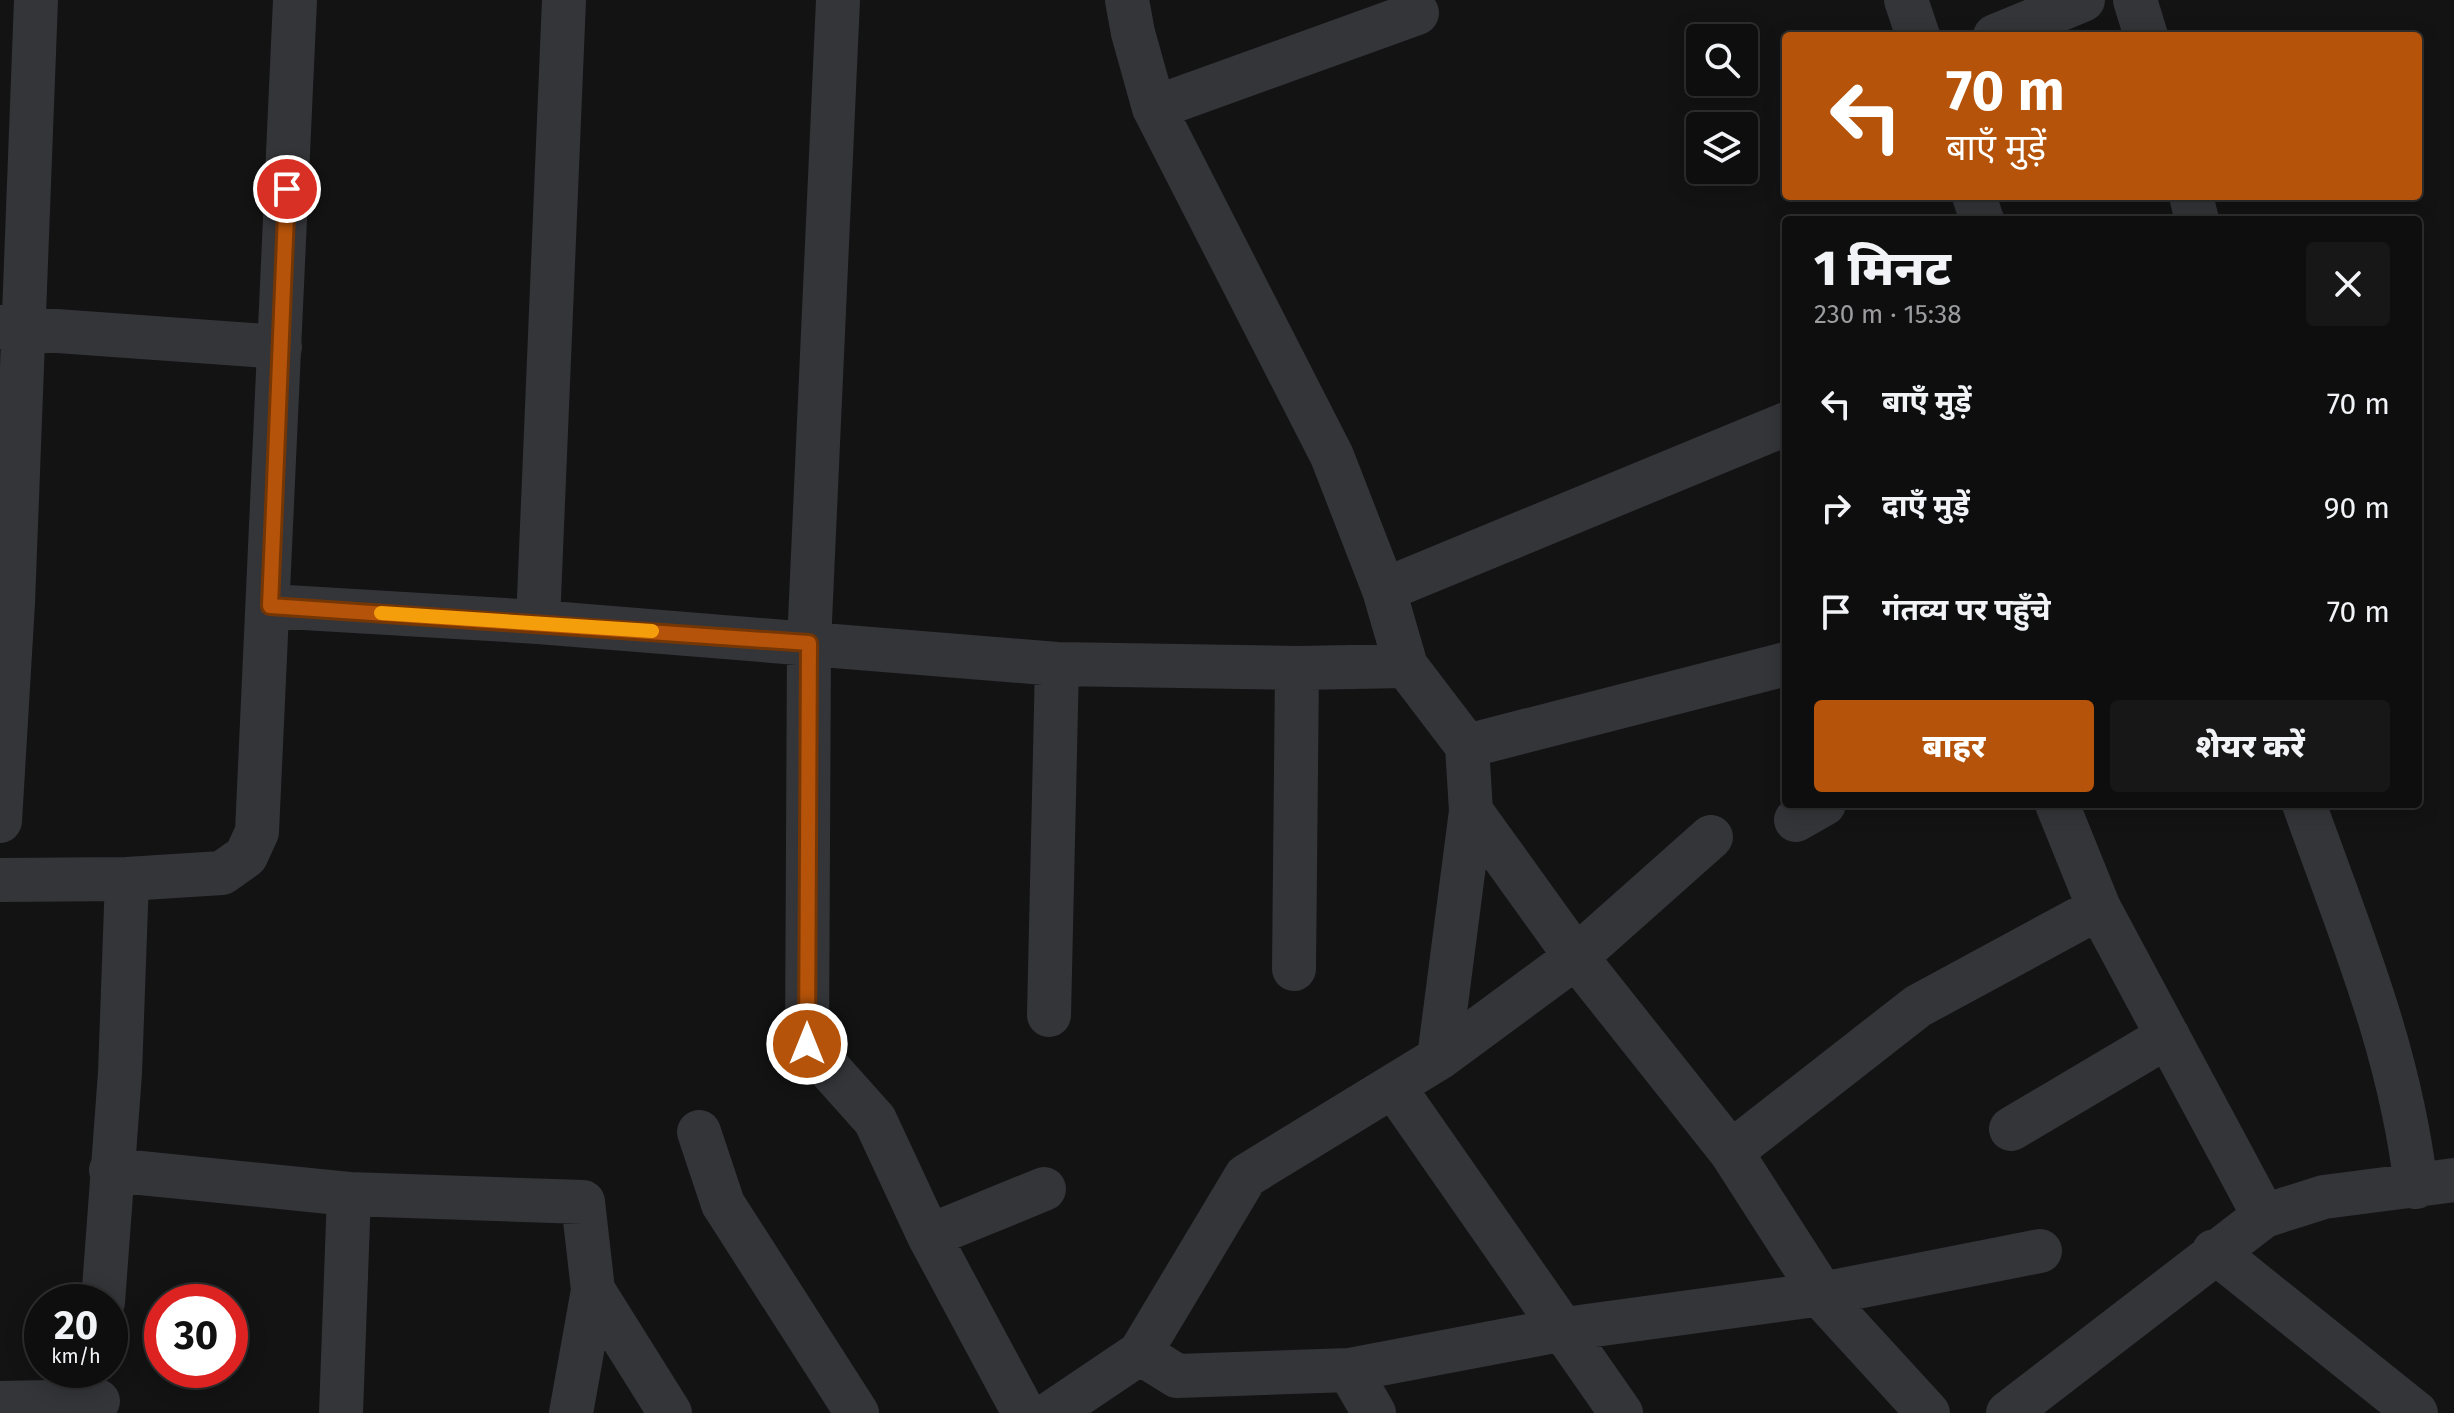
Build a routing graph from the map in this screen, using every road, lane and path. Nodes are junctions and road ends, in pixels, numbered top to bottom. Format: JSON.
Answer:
{"nodes":[{"id":1,"x":36,"y":0,"type":"edge"},
{"id":2,"x":295,"y":0,"type":"edge"},
{"id":3,"x":564,"y":0,"type":"edge"},
{"id":4,"x":838,"y":0,"type":"edge"},
{"id":5,"x":1127,"y":0,"type":"edge"},
{"id":6,"x":1906,"y":0,"type":"edge"},
{"id":7,"x":2083,"y":0,"type":"edge"},
{"id":8,"x":2135,"y":0,"type":"edge"},
{"id":9,"x":1417,"y":13,"type":"dead end"},
{"id":10,"x":1917,"y":32,"type":"edge"},
{"id":11,"x":2005,"y":32,"type":"edge"},
{"id":12,"x":2145,"y":32,"type":"edge"},
{"id":13,"x":1154,"y":108,"type":"junction"},
{"id":14,"x":11,"y":328,"type":"edge"},
{"id":15,"x":280,"y":347,"type":"junction"},
{"id":16,"x":1782,"y":426,"type":"edge"},
{"id":17,"x":1384,"y":590,"type":"junction"},
{"id":18,"x":6,"y":603,"type":"edge"},
{"id":19,"x":270,"y":606,"type":"junction"},
{"id":20,"x":538,"y":622,"type":"junction"},
{"id":21,"x":809,"y":643,"type":"junction"},
{"id":22,"x":1057,"y":664,"type":"junction"},
{"id":23,"x":1782,"y":665,"type":"edge"},
{"id":24,"x":1406,"y":666,"type":"junction"},
{"id":25,"x":1297,"y":668,"type":"junction"},
{"id":26,"x":1467,"y":746,"type":"junction"},
{"id":27,"x":2059,"y":808,"type":"edge"},
{"id":28,"x":2305,"y":808,"type":"edge"},
{"id":29,"x":1471,"y":811,"type":"junction"},
{"id":30,"x":0,"y":821,"type":"edge"},
{"id":31,"x":1711,"y":837,"type":"dead end"},
{"id":32,"x":127,"y":879,"type":"junction"},
{"id":33,"x":0,"y":880,"type":"edge"},
{"id":34,"x":2099,"y":908,"type":"junction"},
{"id":35,"x":1576,"y":957,"type":"junction"},
{"id":36,"x":1294,"y":969,"type":"dead end"},
{"id":37,"x":1049,"y":1015,"type":"dead end"},
{"id":38,"x":2168,"y":1036,"type":"junction"},
{"id":39,"x":1439,"y":1058,"type":"junction"},
{"id":40,"x":1393,"y":1086,"type":"junction"},
{"id":41,"x":2011,"y":1129,"type":"dead end"},
{"id":42,"x":699,"y":1132,"type":"dead end"},
{"id":43,"x":1731,"y":1152,"type":"junction"},
{"id":44,"x":111,"y":1170,"type":"junction"},
{"id":45,"x":2435,"y":1184,"type":"edge"},
{"id":46,"x":1044,"y":1189,"type":"dead end"},
{"id":47,"x":349,"y":1194,"type":"junction"},
{"id":48,"x":2264,"y":1216,"type":"junction"},
{"id":49,"x":929,"y":1236,"type":"junction"},
{"id":50,"x":2040,"y":1251,"type":"dead end"},
{"id":51,"x":2214,"y":1251,"type":"junction"},
{"id":52,"x":104,"y":1284,"type":"edge"},
{"id":53,"x":593,"y":1290,"type":"junction"},
{"id":54,"x":1822,"y":1294,"type":"junction"},
{"id":55,"x":1565,"y":1329,"type":"junction"},
{"id":56,"x":1140,"y":1353,"type":"junction"},
{"id":57,"x":1349,"y":1370,"type":"junction"},
{"id":58,"x":98,"y":1395,"type":"edge"},
{"id":59,"x":0,"y":1403,"type":"edge"},
{"id":60,"x":2016,"y":1411,"type":"edge"},
{"id":61,"x":341,"y":1413,"type":"edge"},
{"id":62,"x":571,"y":1413,"type":"edge"},
{"id":63,"x":670,"y":1413,"type":"edge"},
{"id":64,"x":857,"y":1413,"type":"edge"},
{"id":65,"x":1024,"y":1413,"type":"edge"},
{"id":66,"x":1051,"y":1413,"type":"edge"},
{"id":67,"x":1374,"y":1413,"type":"edge"},
{"id":68,"x":1621,"y":1413,"type":"edge"},
{"id":69,"x":1928,"y":1413,"type":"edge"},
{"id":70,"x":2416,"y":1413,"type":"edge"}],
"edges":[{"from":1,"to":14,"type":"street"},
{"from":2,"to":15,"type":"street"},
{"from":3,"to":20,"type":"street"},
{"from":4,"to":21,"type":"street"},
{"from":5,"to":13,"type":"street"},
{"from":6,"to":10,"type":"street"},
{"from":7,"to":11,"type":"street"},
{"from":8,"to":12,"type":"street"},
{"from":9,"to":13,"type":"street"},
{"from":13,"to":17,"type":"street"},
{"from":14,"to":15,"type":"street"},
{"from":14,"to":18,"type":"street"},
{"from":15,"to":19,"type":"street"},
{"from":16,"to":17,"type":"street"},
{"from":17,"to":24,"type":"street"},
{"from":18,"to":30,"type":"street"},
{"from":19,"to":20,"type":"street"},
{"from":19,"to":32,"type":"street"},
{"from":20,"to":21,"type":"street"},
{"from":21,"to":22,"type":"street"},
{"from":21,"to":49,"type":"street"},
{"from":22,"to":25,"type":"street"},
{"from":22,"to":37,"type":"street"},
{"from":23,"to":26,"type":"street"},
{"from":24,"to":25,"type":"street"},
{"from":24,"to":26,"type":"street"},
{"from":25,"to":36,"type":"street"},
{"from":26,"to":29,"type":"street"},
{"from":27,"to":34,"type":"street"},
{"from":28,"to":45,"type":"street"},
{"from":29,"to":35,"type":"street"},
{"from":29,"to":39,"type":"street"},
{"from":31,"to":35,"type":"street"},
{"from":32,"to":33,"type":"street"},
{"from":32,"to":44,"type":"street"},
{"from":34,"to":38,"type":"street"},
{"from":34,"to":43,"type":"street"},
{"from":35,"to":39,"type":"street"},
{"from":35,"to":43,"type":"street"},
{"from":38,"to":41,"type":"street"},
{"from":38,"to":48,"type":"street"},
{"from":39,"to":40,"type":"street"},
{"from":40,"to":55,"type":"street"},
{"from":40,"to":56,"type":"street"},
{"from":42,"to":64,"type":"street"},
{"from":43,"to":54,"type":"street"},
{"from":44,"to":47,"type":"street"},
{"from":44,"to":52,"type":"street"},
{"from":45,"to":48,"type":"street"},
{"from":46,"to":49,"type":"street"},
{"from":47,"to":53,"type":"street"},
{"from":47,"to":61,"type":"street"},
{"from":48,"to":51,"type":"street"},
{"from":49,"to":65,"type":"street"},
{"from":50,"to":54,"type":"street"},
{"from":51,"to":60,"type":"street"},
{"from":51,"to":70,"type":"street"},
{"from":53,"to":62,"type":"street"},
{"from":53,"to":63,"type":"street"},
{"from":54,"to":55,"type":"street"},
{"from":54,"to":69,"type":"street"},
{"from":55,"to":57,"type":"street"},
{"from":55,"to":68,"type":"street"},
{"from":56,"to":57,"type":"street"},
{"from":56,"to":66,"type":"street"},
{"from":57,"to":67,"type":"street"},
{"from":58,"to":59,"type":"street"}]}
